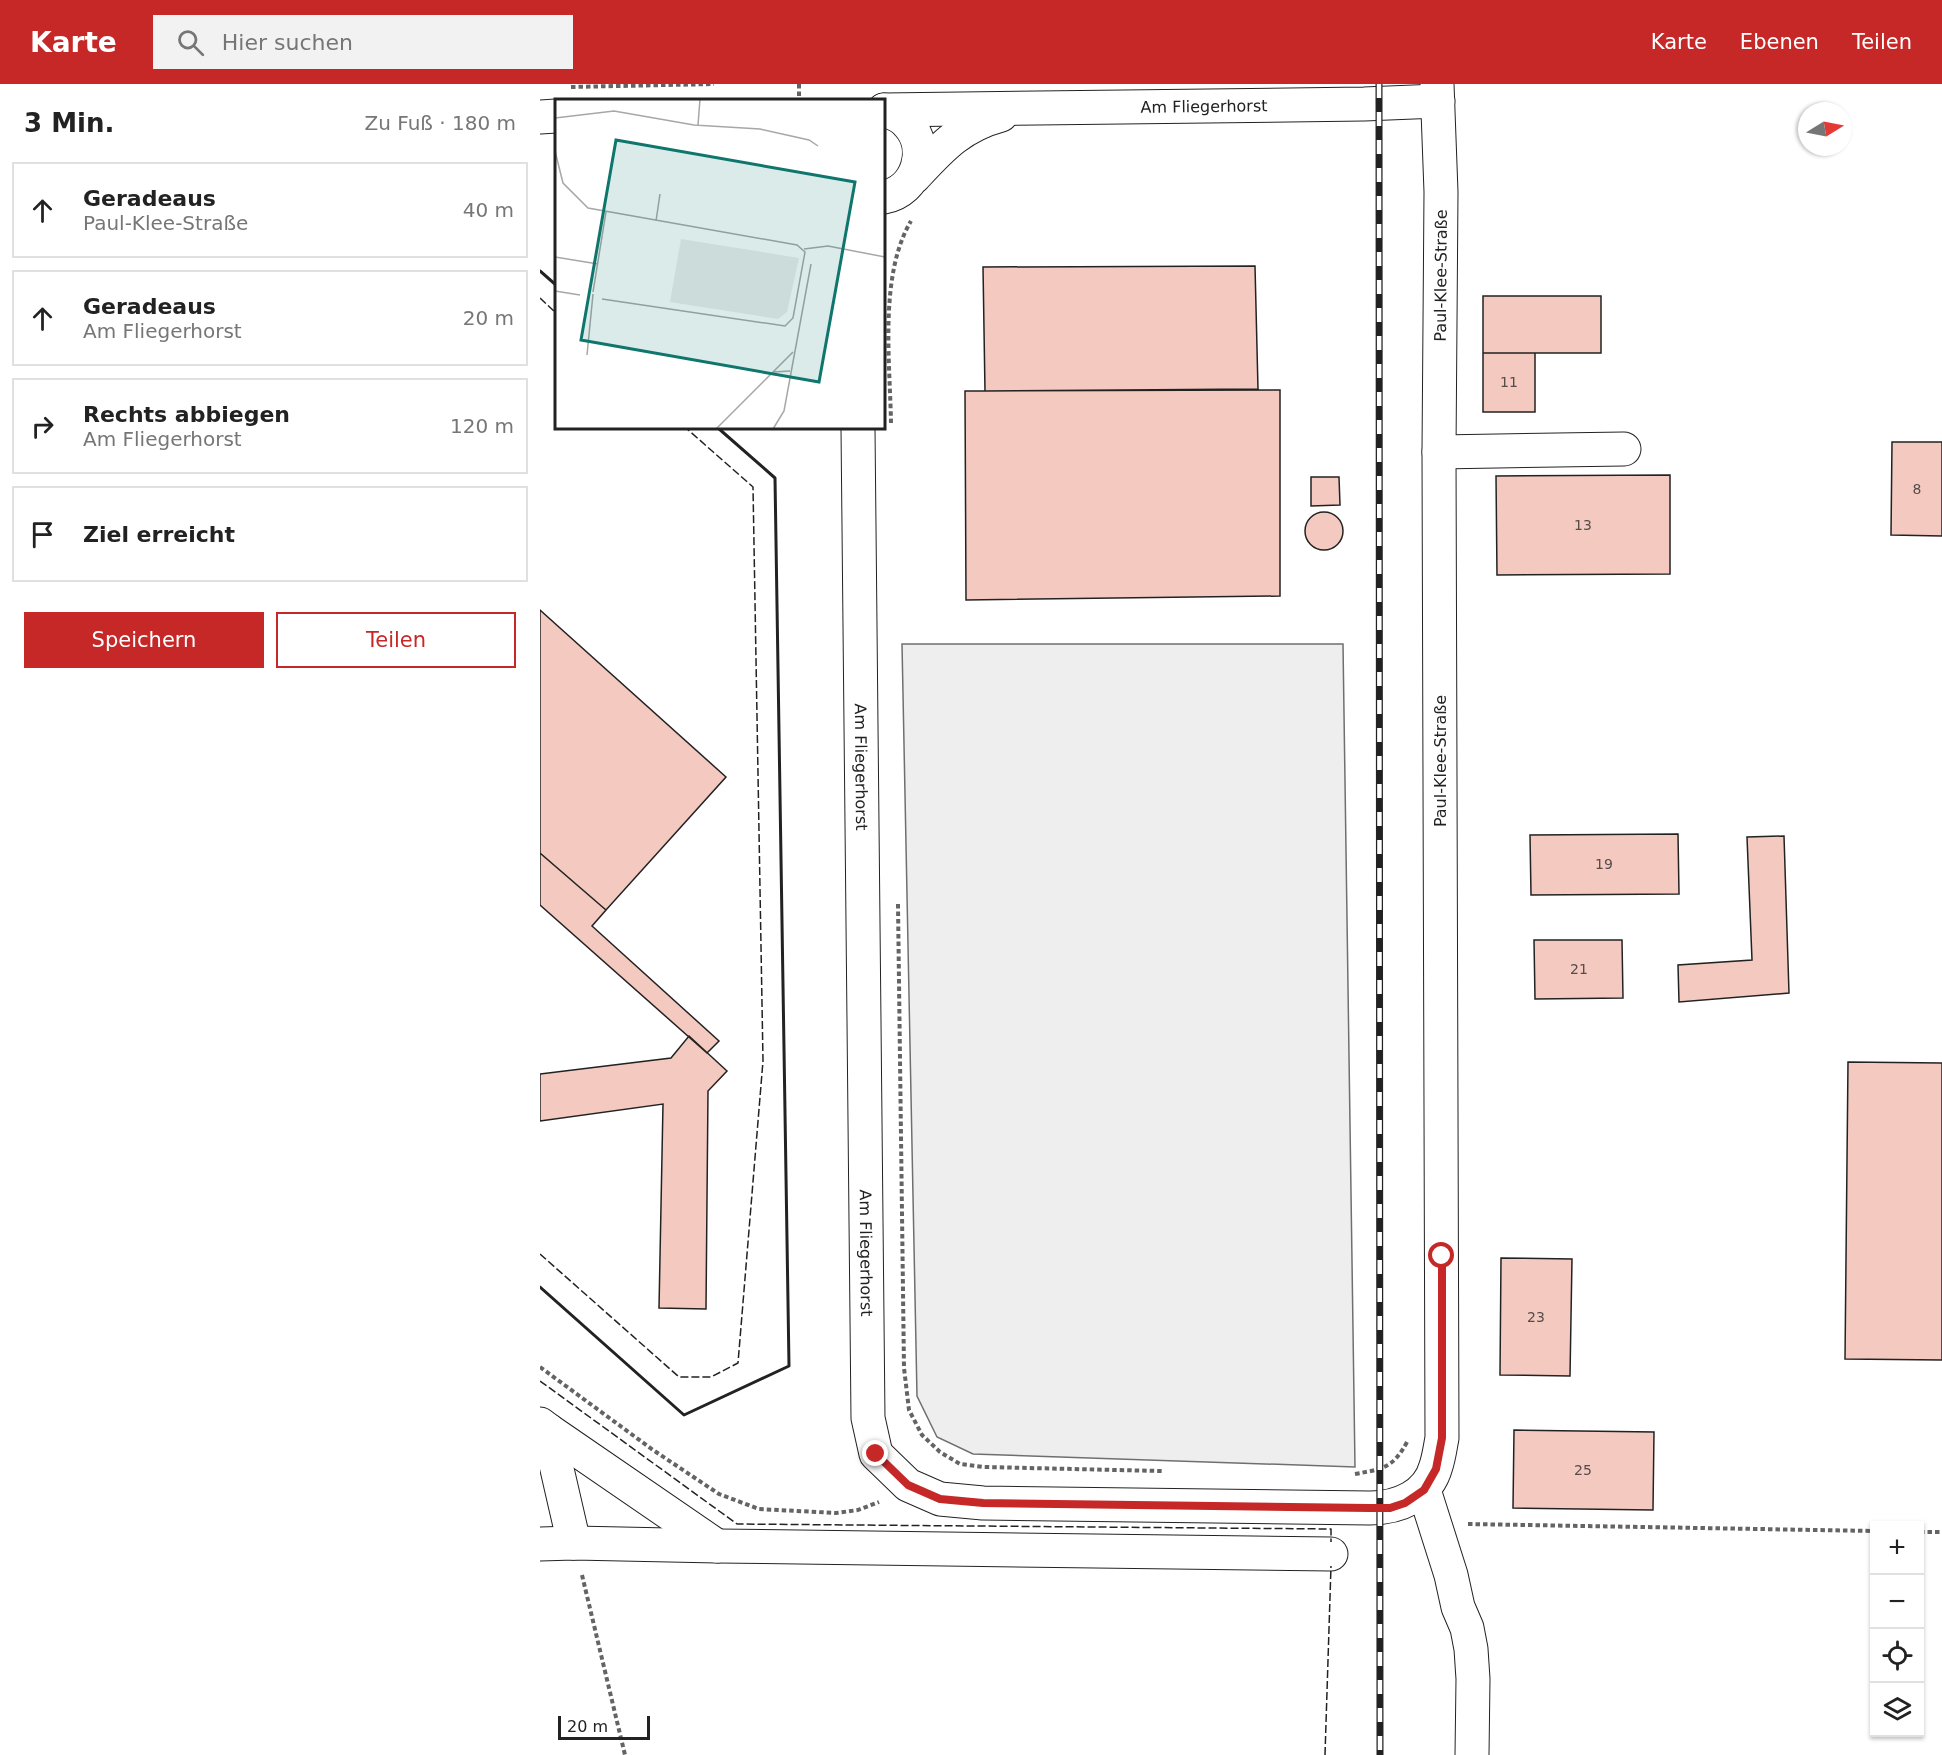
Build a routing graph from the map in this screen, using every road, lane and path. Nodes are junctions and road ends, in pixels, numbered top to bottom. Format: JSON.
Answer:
{"nodes":[{"id":1,"x":714,"y":84,"type":"edge"},
{"id":2,"x":1438,"y":93,"type":"edge"},
{"id":3,"x":586,"y":99,"type":"edge"},
{"id":4,"x":1063,"y":100,"type":"edge"},
{"id":5,"x":555,"y":106,"type":"edge"},
{"id":6,"x":885,"y":110,"type":"edge"},
{"id":7,"x":885,"y":110,"type":"edge"},
{"id":8,"x":540,"y":117,"type":"edge"},
{"id":9,"x":900,"y":198,"type":"edge"},
{"id":10,"x":858,"y":429,"type":"edge"},
{"id":11,"x":891,"y":433,"type":"dead end"},
{"id":12,"x":1624,"y":449,"type":"dead end"},
{"id":13,"x":1439,"y":452,"type":"junction"},
{"id":14,"x":897,"y":901,"type":"dead end"},
{"id":15,"x":540,"y":1367,"type":"edge"},
{"id":16,"x":544,"y":1427,"type":"edge"},
{"id":17,"x":1408,"y":1434,"type":"dead end"},
{"id":18,"x":1171,"y":1471,"type":"dead end"},
{"id":19,"x":1345,"y":1474,"type":"dead end"},
{"id":20,"x":908,"y":1485,"type":"junction"},
{"id":21,"x":1424,"y":1490,"type":"junction"},
{"id":22,"x":1434,"y":1523,"type":"junction"},
{"id":23,"x":1870,"y":1531,"type":"edge"},
{"id":24,"x":1924,"y":1532,"type":"edge"},
{"id":25,"x":1942,"y":1532,"type":"edge"},
{"id":26,"x":574,"y":1543,"type":"junction"},
{"id":27,"x":540,"y":1544,"type":"edge"},
{"id":28,"x":717,"y":1546,"type":"junction"},
{"id":29,"x":1331,"y":1554,"type":"dead end"},
{"id":30,"x":625,"y":1755,"type":"edge"},
{"id":31,"x":1472,"y":1755,"type":"edge"}],
"edges":[{"from":1,"to":3,"type":"path"},
{"from":2,"to":4,"type":"street","name":"Am Fliegerhorst"},
{"from":2,"to":13,"type":"street","name":"Paul-Klee-Straße"},
{"from":4,"to":6,"type":"street","name":"Am Fliegerhorst"},
{"from":4,"to":9,"type":"street","name":"Am Fliegerhorst"},
{"from":5,"to":8,"type":"street"},
{"from":7,"to":9,"type":"street","name":"Am Fliegerhorst"},
{"from":9,"to":11,"type":"path"},
{"from":10,"to":20,"type":"street","name":"Am Fliegerhorst"},
{"from":12,"to":13,"type":"street"},
{"from":13,"to":21,"type":"street","name":"Paul-Klee-Straße"},
{"from":14,"to":18,"type":"path"},
{"from":15,"to":20,"type":"path"},
{"from":16,"to":26,"type":"street"},
{"from":16,"to":28,"type":"street"},
{"from":17,"to":19,"type":"path"},
{"from":20,"to":21,"type":"street","name":"Am Fliegerhorst"},
{"from":21,"to":22,"type":"street"},
{"from":22,"to":23,"type":"path"},
{"from":22,"to":31,"type":"street"},
{"from":24,"to":25,"type":"path"},
{"from":26,"to":27,"type":"street"},
{"from":26,"to":28,"type":"street"},
{"from":26,"to":30,"type":"path"},
{"from":28,"to":29,"type":"street"}]}
